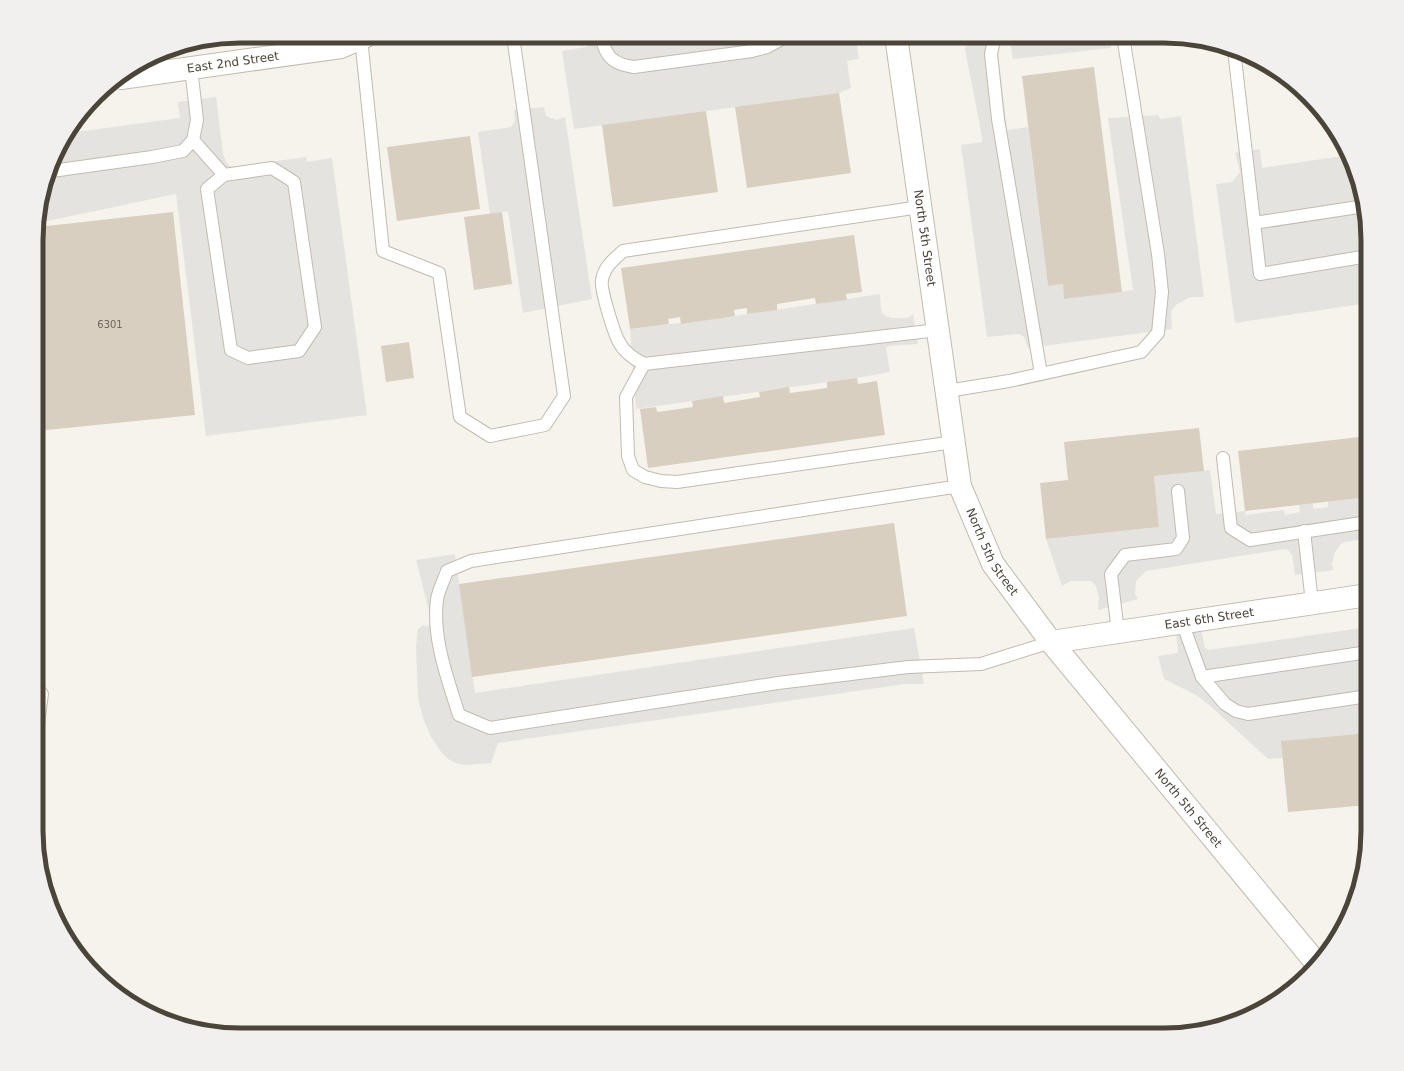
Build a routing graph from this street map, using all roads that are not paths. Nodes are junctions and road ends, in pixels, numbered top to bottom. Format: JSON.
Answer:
{"nodes":[{"id":1,"x":348,"y":43,"type":"edge"},
{"id":2,"x":365,"y":43,"type":"edge"},
{"id":3,"x":514,"y":43,"type":"edge"},
{"id":4,"x":603,"y":43,"type":"edge"},
{"id":5,"x":775,"y":43,"type":"edge"},
{"id":6,"x":897,"y":43,"type":"edge"},
{"id":7,"x":993,"y":43,"type":"edge"},
{"id":8,"x":1124,"y":43,"type":"edge"},
{"id":9,"x":1235,"y":56,"type":"edge"},
{"id":10,"x":191,"y":68,"type":"junction"},
{"id":11,"x":130,"y":77,"type":"edge"},
{"id":12,"x":193,"y":140,"type":"junction"},
{"id":13,"x":56,"y":170,"type":"edge"},
{"id":14,"x":224,"y":175,"type":"junction"},
{"id":15,"x":920,"y":207,"type":"junction"},
{"id":16,"x":1358,"y":207,"type":"edge"},
{"id":17,"x":1254,"y":223,"type":"junction"},
{"id":18,"x":1361,"y":257,"type":"edge"},
{"id":19,"x":938,"y":330,"type":"junction"},
{"id":20,"x":644,"y":364,"type":"junction"},
{"id":21,"x":1041,"y":374,"type":"junction"},
{"id":22,"x":947,"y":391,"type":"junction"},
{"id":23,"x":954,"y":442,"type":"junction"},
{"id":24,"x":1223,"y":458,"type":"dead end"},
{"id":25,"x":960,"y":486,"type":"junction"},
{"id":26,"x":1178,"y":490,"type":"dead end"},
{"id":27,"x":1361,"y":523,"type":"edge"},
{"id":28,"x":1304,"y":531,"type":"junction"},
{"id":29,"x":1361,"y":596,"type":"edge"},
{"id":30,"x":1312,"y":604,"type":"junction"},
{"id":31,"x":1182,"y":622,"type":"junction"},
{"id":32,"x":1118,"y":632,"type":"junction"},
{"id":33,"x":1051,"y":642,"type":"junction"},
{"id":34,"x":1361,"y":653,"type":"edge"},
{"id":35,"x":1202,"y":677,"type":"junction"},
{"id":36,"x":1361,"y":697,"type":"edge"},
{"id":37,"x":1313,"y":959,"type":"edge"}],
"edges":[{"from":1,"to":10,"type":"street","name":"East 2nd Street"},
{"from":2,"to":3,"type":"lane"},
{"from":4,"to":5,"type":"lane"},
{"from":6,"to":15,"type":"street","name":"North 5th Street"},
{"from":7,"to":21,"type":"lane"},
{"from":8,"to":21,"type":"lane"},
{"from":9,"to":17,"type":"lane"},
{"from":10,"to":11,"type":"street","name":"East 2nd Street"},
{"from":10,"to":12,"type":"lane"},
{"from":12,"to":13,"type":"lane"},
{"from":12,"to":14,"type":"lane"},
{"from":14,"to":14,"type":"lane"},
{"from":15,"to":19,"type":"street","name":"North 5th Street"},
{"from":15,"to":20,"type":"lane"},
{"from":16,"to":17,"type":"lane"},
{"from":17,"to":18,"type":"lane"},
{"from":19,"to":20,"type":"lane"},
{"from":19,"to":22,"type":"street","name":"North 5th Street"},
{"from":20,"to":23,"type":"lane"},
{"from":21,"to":22,"type":"lane"},
{"from":22,"to":23,"type":"street","name":"North 5th Street"},
{"from":23,"to":25,"type":"street","name":"North 5th Street"},
{"from":24,"to":28,"type":"lane"},
{"from":25,"to":33,"type":"street","name":"North 5th Street"},
{"from":25,"to":33,"type":"lane"},
{"from":26,"to":32,"type":"lane"},
{"from":27,"to":28,"type":"lane"},
{"from":28,"to":30,"type":"lane"},
{"from":29,"to":30,"type":"street","name":"East 6th Street"},
{"from":30,"to":31,"type":"street","name":"East 6th Street"},
{"from":31,"to":32,"type":"street","name":"East 6th Street"},
{"from":31,"to":35,"type":"lane"},
{"from":32,"to":33,"type":"street","name":"East 6th Street"},
{"from":33,"to":37,"type":"street","name":"North 5th Street"},
{"from":34,"to":35,"type":"lane"},
{"from":35,"to":36,"type":"lane"}]}
